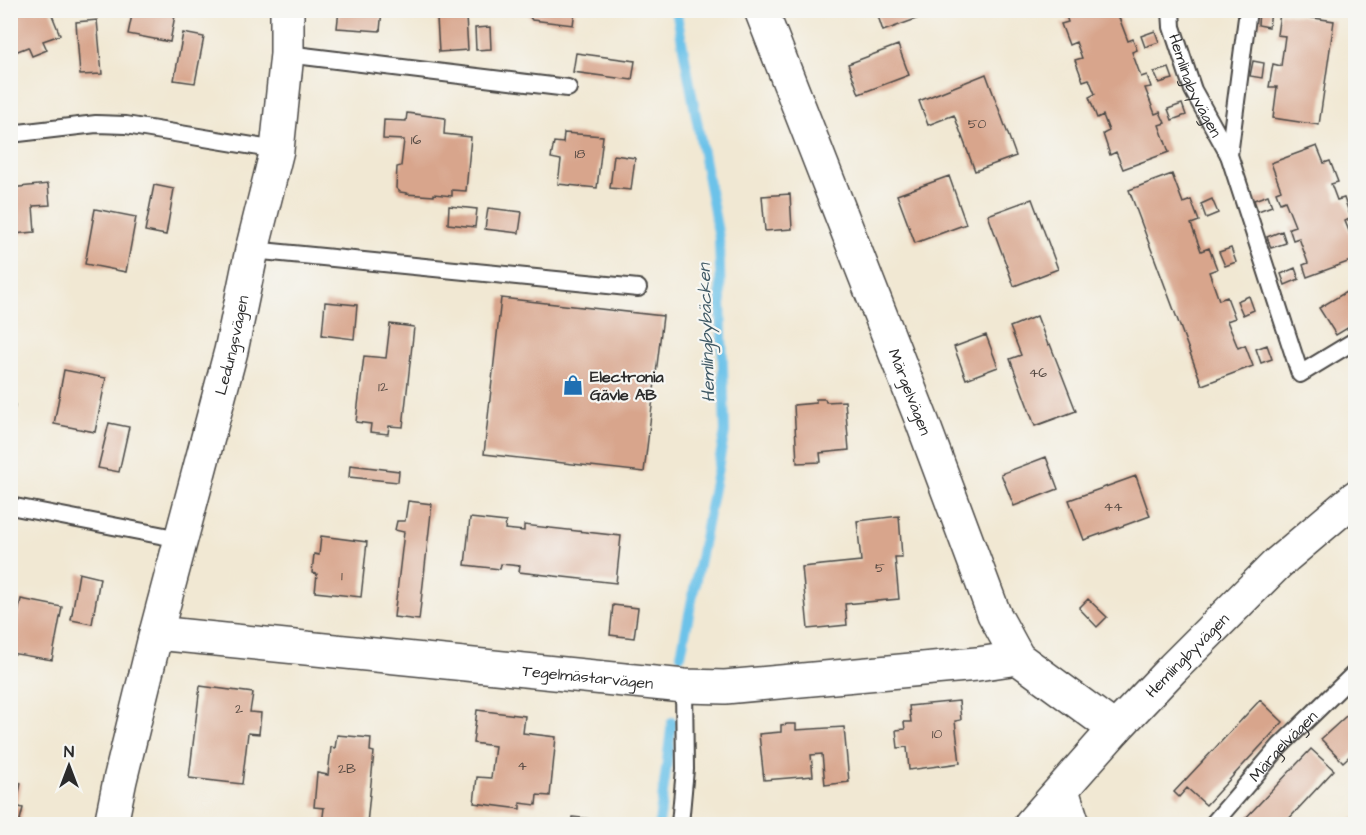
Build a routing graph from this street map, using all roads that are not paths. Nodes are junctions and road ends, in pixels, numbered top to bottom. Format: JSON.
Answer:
{"nodes":[{"id":1,"x":287,"y":10,"type":"edge"},
{"id":2,"x":760,"y":10,"type":"edge"},
{"id":3,"x":1171,"y":10,"type":"edge"},
{"id":4,"x":1248,"y":10,"type":"edge"},
{"id":5,"x":287,"y":54,"type":"junction"},
{"id":6,"x":568,"y":88,"type":"dead end"},
{"id":7,"x":10,"y":134,"type":"edge"},
{"id":8,"x":277,"y":150,"type":"junction"},
{"id":9,"x":1229,"y":155,"type":"junction"},
{"id":10,"x":252,"y":250,"type":"junction"},
{"id":11,"x":638,"y":288,"type":"dead end"},
{"id":12,"x":1356,"y":340,"type":"edge"},
{"id":13,"x":1356,"y":497,"type":"edge"},
{"id":14,"x":10,"y":506,"type":"edge"},
{"id":15,"x":180,"y":539,"type":"junction"},
{"id":16,"x":156,"y":633,"type":"junction"},
{"id":17,"x":1018,"y":658,"type":"junction"},
{"id":18,"x":1356,"y":672,"type":"edge"},
{"id":19,"x":684,"y":686,"type":"junction"},
{"id":20,"x":1115,"y":729,"type":"junction"},
{"id":21,"x":1062,"y":790,"type":"junction"},
{"id":22,"x":1215,"y":824,"type":"edge"},
{"id":23,"x":111,"y":825,"type":"edge"},
{"id":24,"x":680,"y":825,"type":"edge"},
{"id":25,"x":1031,"y":825,"type":"edge"},
{"id":26,"x":1073,"y":825,"type":"edge"}],
"edges":[{"from":1,"to":5,"type":"street","name":"Ledungsvägen"},
{"from":2,"to":17,"type":"street","name":"Märgelvägen"},
{"from":3,"to":9,"type":"lane","name":"Hemlingbyvägen"},
{"from":4,"to":9,"type":"lane","name":"Hemlingbyvägen"},
{"from":5,"to":6,"type":"lane"},
{"from":5,"to":8,"type":"street","name":"Ledungsvägen"},
{"from":7,"to":8,"type":"lane"},
{"from":8,"to":10,"type":"street","name":"Ledungsvägen"},
{"from":9,"to":12,"type":"lane","name":"Hemlingbyvägen"},
{"from":10,"to":11,"type":"lane"},
{"from":10,"to":15,"type":"street","name":"Ledungsvägen"},
{"from":13,"to":20,"type":"street","name":"Hemlingbyvägen"},
{"from":14,"to":15,"type":"lane"},
{"from":15,"to":16,"type":"street","name":"Ledungsvägen"},
{"from":16,"to":19,"type":"street","name":"Tegelmästarvägen"},
{"from":16,"to":23,"type":"street","name":"Ledungsvägen"},
{"from":17,"to":19,"type":"street","name":"Tegelmästarvägen"},
{"from":17,"to":20,"type":"street","name":"Märgelvägen"},
{"from":18,"to":22,"type":"lane","name":"Märgelvägen"},
{"from":19,"to":24,"type":"lane"},
{"from":20,"to":21,"type":"street","name":"Hemlingbyvägen"},
{"from":21,"to":25,"type":"street","name":"Hemlingbyvägen"},
{"from":21,"to":26,"type":"street"}]}
